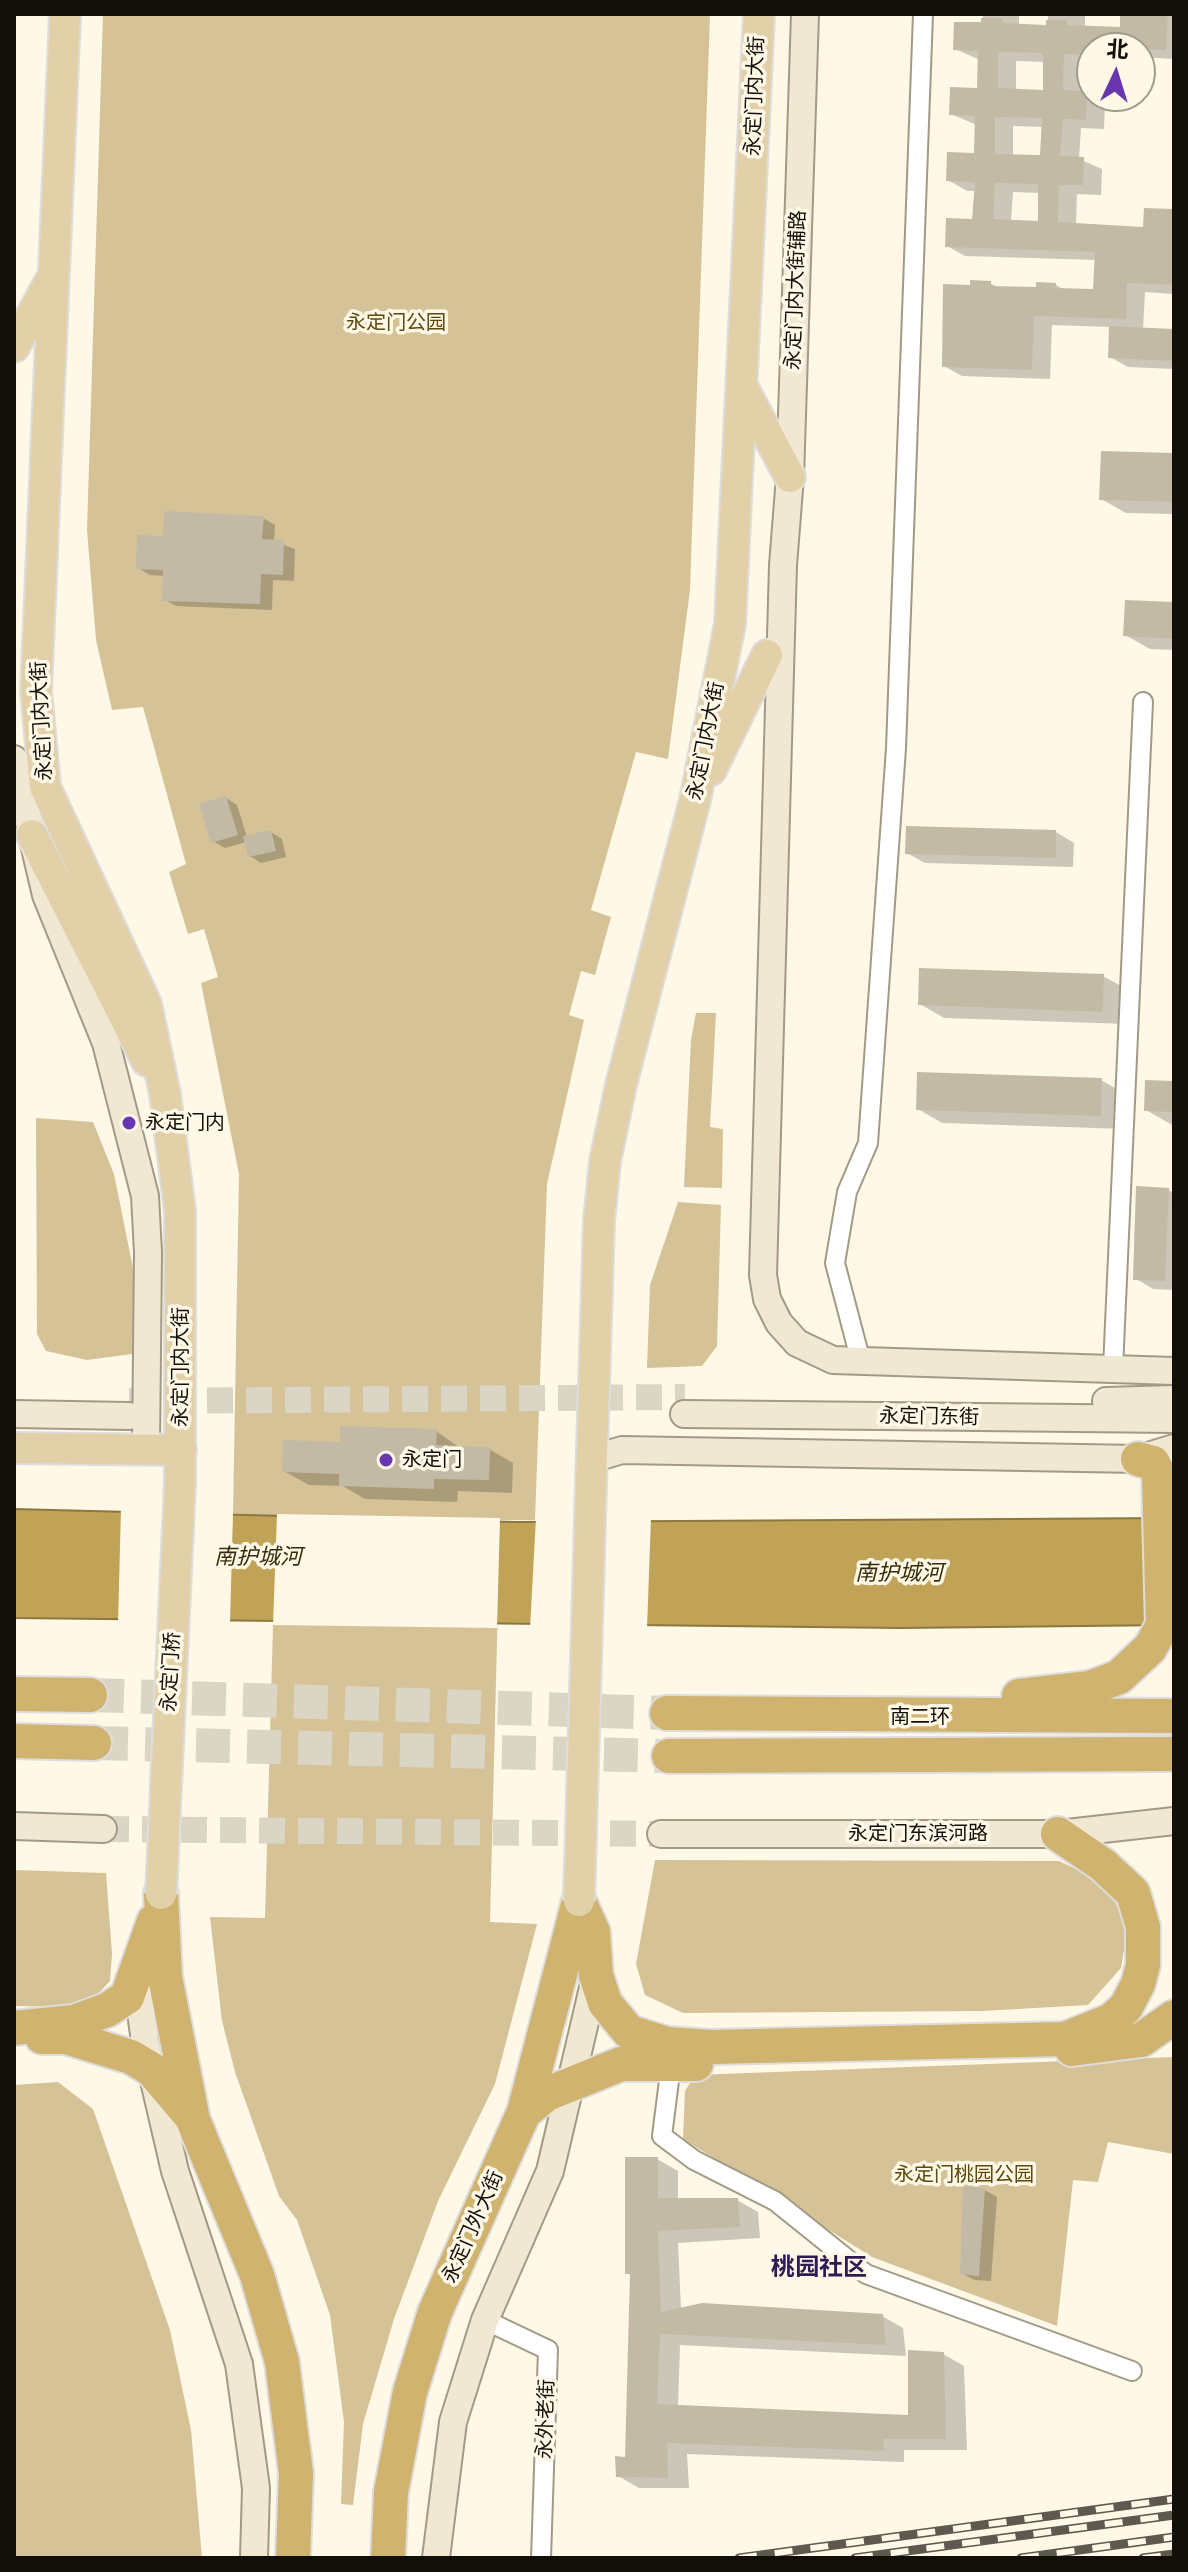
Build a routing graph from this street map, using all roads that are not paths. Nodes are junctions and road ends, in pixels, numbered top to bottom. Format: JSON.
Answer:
{"nodes":[{"id":1,"x":65,"y":14,"type":"edge"},
{"id":2,"x":759,"y":14,"type":"edge"},
{"id":3,"x":805,"y":14,"type":"edge"},
{"id":4,"x":923,"y":14,"type":"edge"},
{"id":5,"x":56,"y":270,"type":"junction"},
{"id":6,"x":14,"y":347,"type":"edge"},
{"id":7,"x":742,"y":387,"type":"junction"},
{"id":8,"x":790,"y":477,"type":"junction"},
{"id":9,"x":783,"y":565,"type":"junction"},
{"id":10,"x":767,"y":655,"type":"joint"},
{"id":11,"x":1143,"y":702,"type":"dead end"},
{"id":12,"x":14,"y":759,"type":"edge"},
{"id":13,"x":695,"y":800,"type":"junction"},
{"id":14,"x":32,"y":835,"type":"junction"},
{"id":15,"x":165,"y":1094,"type":"junction"},
{"id":16,"x":861,"y":1362,"type":"junction"},
{"id":17,"x":1113,"y":1368,"type":"junction"},
{"id":18,"x":1174,"y":1371,"type":"edge"},
{"id":19,"x":14,"y":1399,"type":"edge"},
{"id":20,"x":1174,"y":1399,"type":"edge"},
{"id":21,"x":14,"y":1414,"type":"edge"},
{"id":22,"x":1174,"y":1419,"type":"edge"},
{"id":23,"x":14,"y":1448,"type":"edge"},
{"id":24,"x":146,"y":1449,"type":"junction"},
{"id":25,"x":181,"y":1450,"type":"junction"},
{"id":26,"x":1157,"y":1461,"type":"edge"},
{"id":27,"x":591,"y":1472,"type":"junction"},
{"id":28,"x":14,"y":1694,"type":"edge"},
{"id":29,"x":90,"y":1695,"type":"tunnel mouth"},
{"id":30,"x":667,"y":1713,"type":"tunnel mouth"},
{"id":31,"x":1174,"y":1716,"type":"edge"},
{"id":32,"x":913,"y":1717,"type":"junction"},
{"id":33,"x":14,"y":1741,"type":"edge"},
{"id":34,"x":94,"y":1743,"type":"tunnel mouth"},
{"id":35,"x":1043,"y":1754,"type":"junction"},
{"id":36,"x":1174,"y":1754,"type":"edge"},
{"id":37,"x":669,"y":1756,"type":"tunnel mouth"},
{"id":38,"x":1174,"y":1772,"type":"edge"},
{"id":39,"x":1174,"y":1821,"type":"edge"},
{"id":40,"x":14,"y":1826,"type":"edge"},
{"id":41,"x":103,"y":1829,"type":"tunnel mouth"},
{"id":42,"x":661,"y":1834,"type":"tunnel mouth"},
{"id":43,"x":1058,"y":1834,"type":"junction"},
{"id":44,"x":161,"y":1894,"type":"junction"},
{"id":45,"x":579,"y":1901,"type":"junction"},
{"id":46,"x":136,"y":1975,"type":"junction"},
{"id":47,"x":596,"y":1975,"type":"junction"},
{"id":48,"x":1174,"y":2017,"type":"edge"},
{"id":49,"x":14,"y":2028,"type":"edge"},
{"id":50,"x":14,"y":2037,"type":"edge"},
{"id":51,"x":671,"y":2065,"type":"junction"},
{"id":52,"x":151,"y":2069,"type":"junction"},
{"id":53,"x":573,"y":2082,"type":"junction"},
{"id":54,"x":524,"y":2112,"type":"junction"},
{"id":55,"x":193,"y":2120,"type":"junction"},
{"id":56,"x":485,"y":2320,"type":"junction"},
{"id":57,"x":1132,"y":2371,"type":"dead end"},
{"id":58,"x":254,"y":2558,"type":"edge"},
{"id":59,"x":293,"y":2558,"type":"edge"},
{"id":60,"x":388,"y":2558,"type":"edge"},
{"id":61,"x":436,"y":2558,"type":"edge"},
{"id":62,"x":541,"y":2558,"type":"edge"}],
"edges":[{"from":1,"to":5,"type":"main road","name":"永定门内大街"},
{"from":2,"to":7,"type":"main road","name":"永定门内大街"},
{"from":3,"to":8,"type":"street","name":"永定门内大街辅路"},
{"from":4,"to":16,"type":"street"},
{"from":5,"to":6,"type":"main road"},
{"from":5,"to":15,"type":"main road","name":"永定门内大街"},
{"from":7,"to":8,"type":"main road"},
{"from":7,"to":13,"type":"main road","name":"永定门内大街"},
{"from":8,"to":9,"type":"street","name":"永定门内大街辅路"},
{"from":9,"to":10,"type":"street"},
{"from":9,"to":16,"type":"street"},
{"from":10,"to":13,"type":"main road"},
{"from":11,"to":17,"type":"street"},
{"from":12,"to":14,"type":"street"},
{"from":13,"to":27,"type":"main road","name":"永定门内大街"},
{"from":14,"to":15,"type":"main road"},
{"from":14,"to":24,"type":"street"},
{"from":15,"to":25,"type":"main road","name":"永定门内大街"},
{"from":16,"to":17,"type":"street"},
{"from":17,"to":18,"type":"street"},
{"from":19,"to":21,"type":"street"},
{"from":20,"to":22,"type":"street","name":"永定门东街"},
{"from":23,"to":24,"type":"main road"},
{"from":24,"to":25,"type":"main road"},
{"from":25,"to":44,"type":"main road","name":"永定门桥","bridge":true},
{"from":26,"to":27,"type":"street"},
{"from":26,"to":32,"type":"highway"},
{"from":27,"to":45,"type":"main road","bridge":true},
{"from":28,"to":29,"type":"highway"},
{"from":30,"to":32,"type":"highway","name":"南二环"},
{"from":31,"to":32,"type":"highway","name":"南二环"},
{"from":33,"to":34,"type":"highway"},
{"from":35,"to":36,"type":"highway","name":"南二环"},
{"from":35,"to":37,"type":"highway","name":"南二环"},
{"from":35,"to":38,"type":"highway"},
{"from":39,"to":43,"type":"street","name":"永定门东滨河路"},
{"from":40,"to":41,"type":"street"},
{"from":42,"to":43,"type":"street","name":"永定门东滨河路"},
{"from":43,"to":47,"type":"highway"},
{"from":44,"to":46,"type":"highway"},
{"from":44,"to":55,"type":"highway"},
{"from":45,"to":47,"type":"highway"},
{"from":45,"to":54,"type":"highway","name":"永定门外大街"},
{"from":46,"to":49,"type":"highway"},
{"from":46,"to":52,"type":"street"},
{"from":47,"to":53,"type":"street"},
{"from":48,"to":51,"type":"highway"},
{"from":50,"to":52,"type":"highway"},
{"from":51,"to":53,"type":"highway"},
{"from":51,"to":57,"type":"street"},
{"from":52,"to":55,"type":"highway"},
{"from":52,"to":58,"type":"street"},
{"from":53,"to":54,"type":"highway"},
{"from":53,"to":56,"type":"street"},
{"from":54,"to":60,"type":"highway","name":"永定门外大街"},
{"from":55,"to":59,"type":"highway"},
{"from":56,"to":61,"type":"street"},
{"from":56,"to":62,"type":"street","name":"永外老街"}]}
